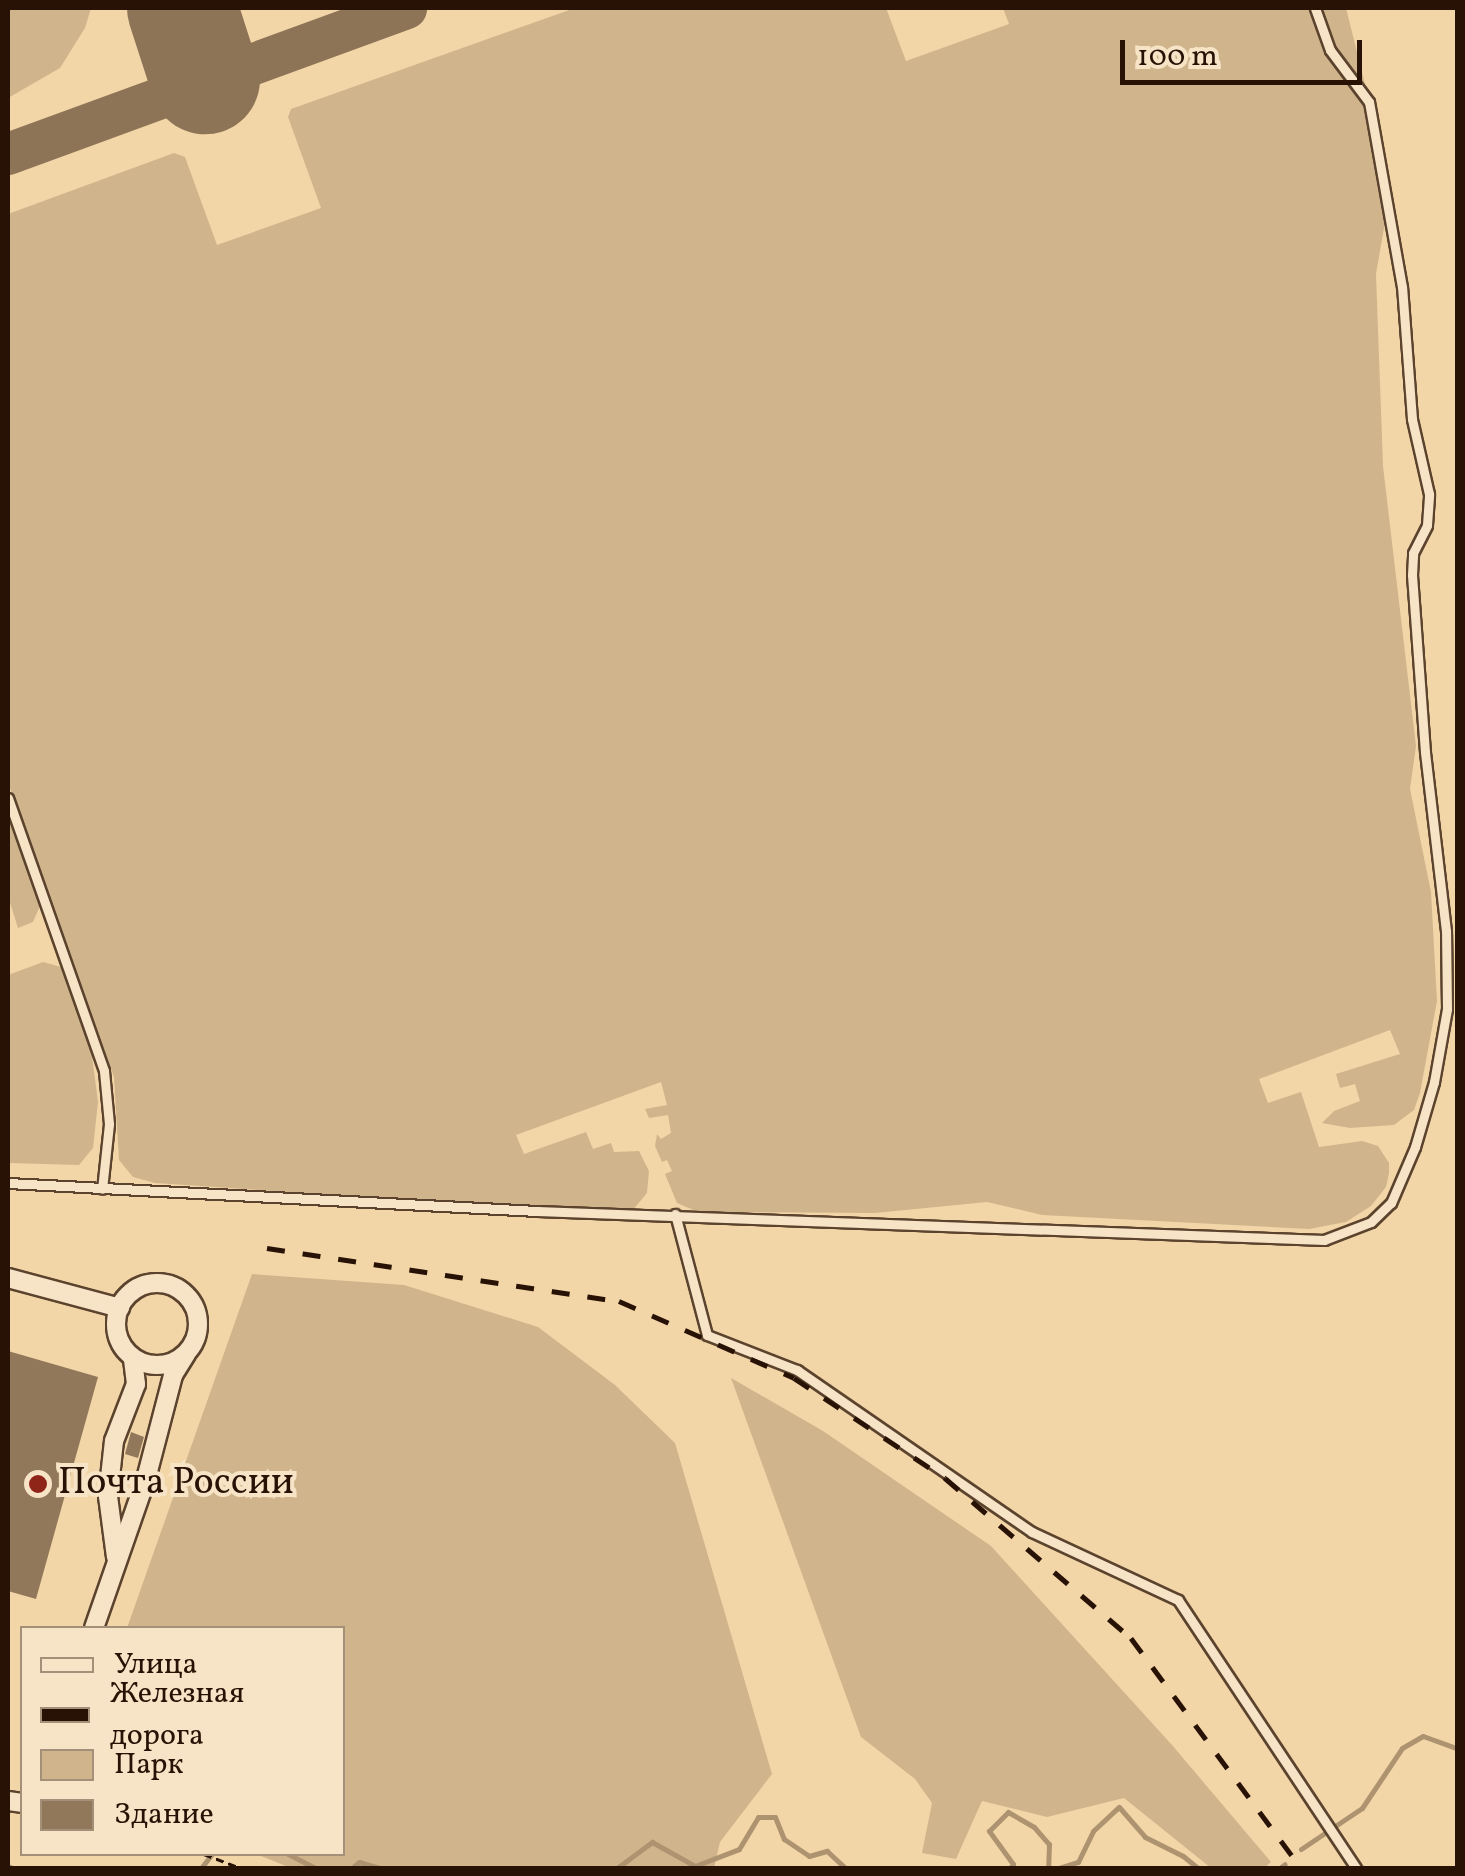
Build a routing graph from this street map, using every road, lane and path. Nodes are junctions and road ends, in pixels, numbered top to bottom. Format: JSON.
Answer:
{"nodes":[{"id":1,"x":1315,"y":8,"type":"edge"},
{"id":2,"x":8,"y":798,"type":"edge"},
{"id":3,"x":8,"y":1183,"type":"edge"},
{"id":4,"x":102,"y":1189,"type":"junction"},
{"id":5,"x":675,"y":1214,"type":"junction"},
{"id":6,"x":8,"y":1278,"type":"edge"},
{"id":7,"x":120,"y":1308,"type":"junction"},
{"id":8,"x":186,"y":1354,"type":"junction"},
{"id":9,"x":134,"y":1358,"type":"junction"},
{"id":10,"x":116,"y":1568,"type":"junction"},
{"id":11,"x":95,"y":1626,"type":"edge"},
{"id":12,"x":209,"y":1856,"type":"edge"},
{"id":13,"x":240,"y":1868,"type":"edge"},
{"id":14,"x":1356,"y":1868,"type":"edge"}],
"edges":[{"from":1,"to":5,"type":"lane"},
{"from":2,"to":4,"type":"lane"},
{"from":3,"to":4,"type":"lane"},
{"from":4,"to":5,"type":"lane"},
{"from":5,"to":14,"type":"lane"},
{"from":6,"to":7,"type":"street"},
{"from":7,"to":8,"type":"street"},
{"from":7,"to":9,"type":"street"},
{"from":8,"to":9,"type":"street"},
{"from":8,"to":10,"type":"street"},
{"from":9,"to":10,"type":"street"},
{"from":10,"to":11,"type":"street"},
{"from":12,"to":13,"type":"path"}]}
